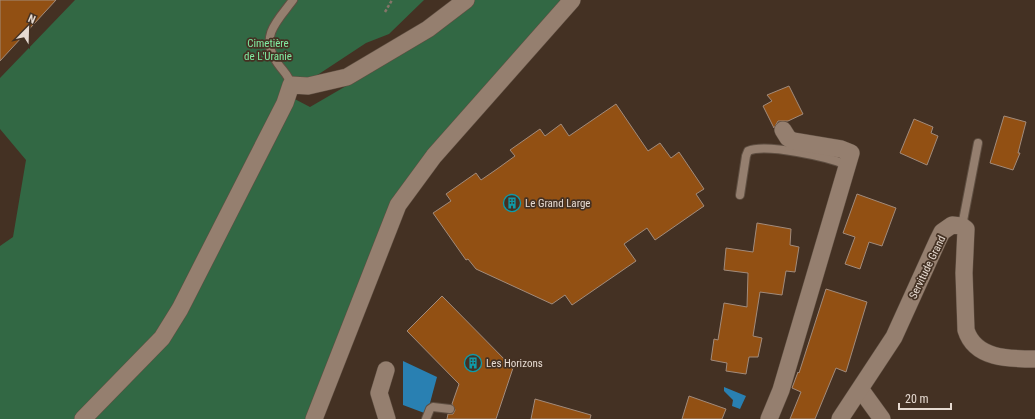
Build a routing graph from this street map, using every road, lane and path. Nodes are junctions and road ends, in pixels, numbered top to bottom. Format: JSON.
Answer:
{"nodes":[{"id":1,"x":294,"y":0,"type":"edge"},
{"id":2,"x":392,"y":0,"type":"edge"},
{"id":3,"x":466,"y":0,"type":"edge"},
{"id":4,"x":572,"y":0,"type":"edge"},
{"id":5,"x":385,"y":12,"type":"dead end"},
{"id":6,"x":292,"y":85,"type":"junction"},
{"id":7,"x":783,"y":130,"type":"dead end"},
{"id":8,"x":978,"y":143,"type":"dead end"},
{"id":9,"x":847,"y":165,"type":"junction"},
{"id":10,"x":740,"y":196,"type":"dead end"},
{"id":11,"x":962,"y":226,"type":"junction"},
{"id":12,"x":1035,"y":359,"type":"edge"},
{"id":13,"x":386,"y":370,"type":"dead end"},
{"id":14,"x":861,"y":390,"type":"junction"},
{"id":15,"x":450,"y":409,"type":"dead end"},
{"id":16,"x":83,"y":419,"type":"edge"},
{"id":17,"x":314,"y":419,"type":"edge"},
{"id":18,"x":387,"y":419,"type":"edge"},
{"id":19,"x":426,"y":419,"type":"edge"},
{"id":20,"x":769,"y":419,"type":"edge"},
{"id":21,"x":840,"y":419,"type":"edge"},
{"id":22,"x":882,"y":419,"type":"edge"}],
"edges":[{"from":1,"to":6,"type":"lane"},
{"from":2,"to":5,"type":"path"},
{"from":3,"to":6,"type":"street"},
{"from":4,"to":17,"type":"street"},
{"from":6,"to":16,"type":"street"},
{"from":7,"to":9,"type":"street"},
{"from":8,"to":11,"type":"lane"},
{"from":9,"to":10,"type":"lane"},
{"from":9,"to":20,"type":"street"},
{"from":11,"to":12,"type":"street"},
{"from":11,"to":14,"type":"street","name":"Servitude Grand"},
{"from":13,"to":18,"type":"street"},
{"from":14,"to":21,"type":"street","name":"Servitude Grand"},
{"from":14,"to":22,"type":"street"},
{"from":15,"to":19,"type":"lane"}]}
